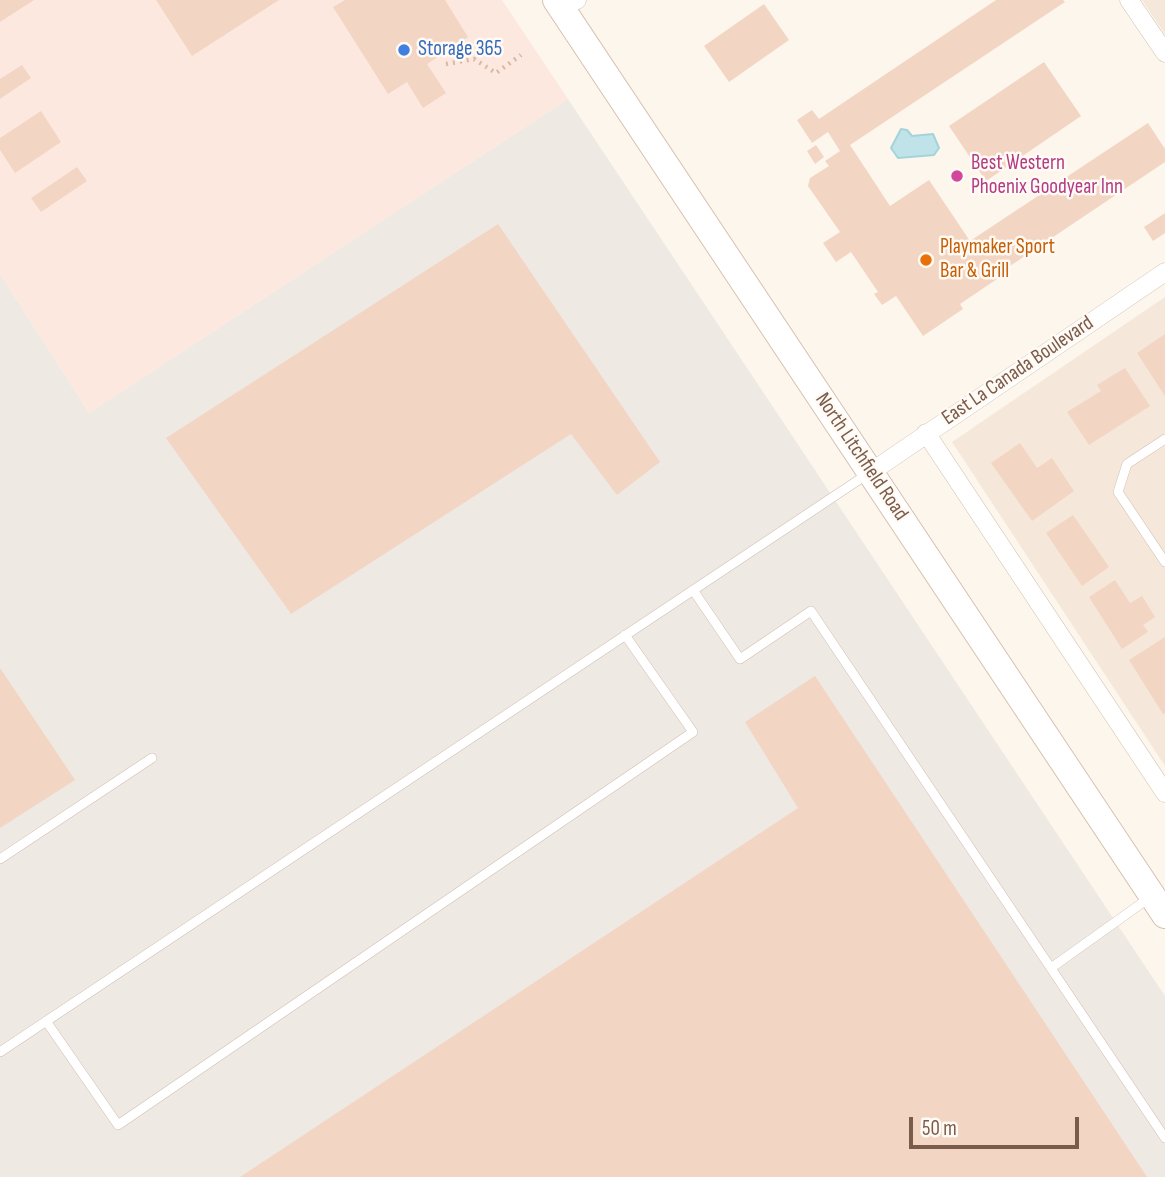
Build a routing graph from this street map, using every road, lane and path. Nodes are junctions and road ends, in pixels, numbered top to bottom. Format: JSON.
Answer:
{"nodes":[{"id":1,"x":1129,"y":0,"type":"edge"},
{"id":2,"x":564,"y":2,"type":"edge"},
{"id":3,"x":1165,"y":53,"type":"edge"},
{"id":4,"x":521,"y":55,"type":"dead end"},
{"id":5,"x":446,"y":64,"type":"dead end"},
{"id":6,"x":1165,"y":272,"type":"edge"},
{"id":7,"x":926,"y":433,"type":"junction"},
{"id":8,"x":1165,"y":439,"type":"edge"},
{"id":9,"x":871,"y":472,"type":"junction"},
{"id":10,"x":1165,"y":562,"type":"edge"},
{"id":11,"x":693,"y":590,"type":"junction"},
{"id":12,"x":625,"y":635,"type":"junction"},
{"id":13,"x":152,"y":758,"type":"dead end"},
{"id":14,"x":1165,"y":793,"type":"edge"},
{"id":15,"x":0,"y":859,"type":"edge"},
{"id":16,"x":1158,"y":905,"type":"edge"},
{"id":17,"x":1051,"y":968,"type":"junction"},
{"id":18,"x":46,"y":1021,"type":"junction"},
{"id":19,"x":0,"y":1052,"type":"edge"},
{"id":20,"x":1165,"y":1138,"type":"edge"}],
"edges":[{"from":1,"to":3,"type":"street"},
{"from":2,"to":9,"type":"main road","name":"North Litchfield Road"},
{"from":4,"to":5,"type":"path"},
{"from":6,"to":7,"type":"street","name":"East La Canada Boulevard"},
{"from":7,"to":9,"type":"street","name":"East La Canada Boulevard"},
{"from":7,"to":14,"type":"street"},
{"from":8,"to":10,"type":"lane"},
{"from":9,"to":11,"type":"lane"},
{"from":9,"to":16,"type":"main road","name":"North Litchfield Road"},
{"from":11,"to":12,"type":"lane"},
{"from":11,"to":17,"type":"lane"},
{"from":12,"to":18,"type":"lane"},
{"from":12,"to":18,"type":"lane"},
{"from":13,"to":15,"type":"lane"},
{"from":16,"to":17,"type":"lane"},
{"from":17,"to":20,"type":"lane"},
{"from":18,"to":19,"type":"lane"}]}
